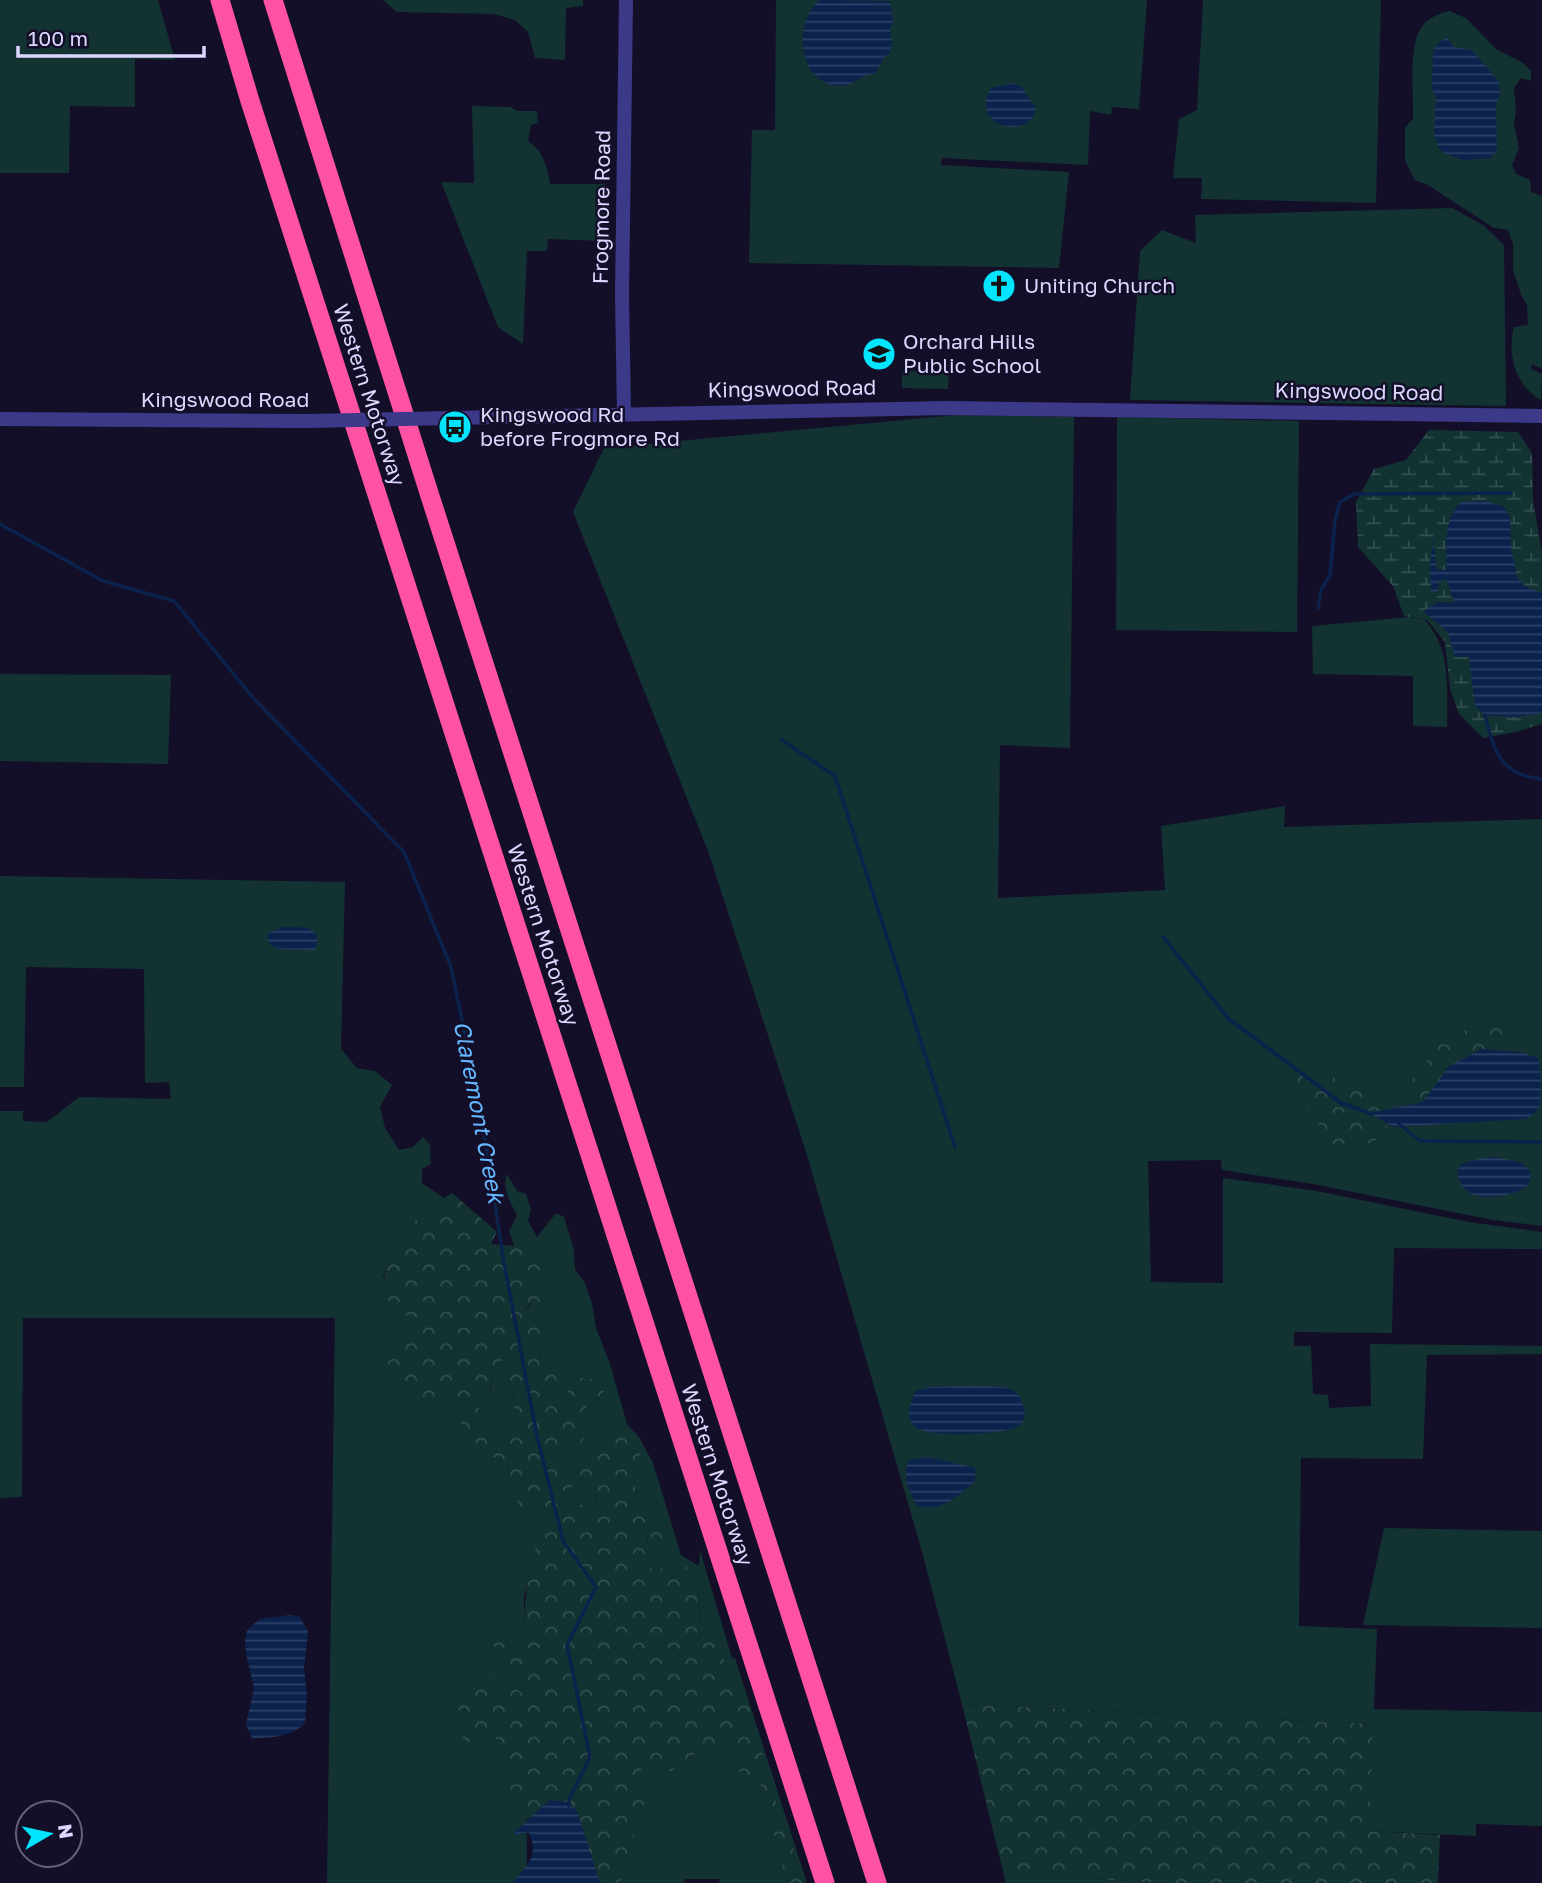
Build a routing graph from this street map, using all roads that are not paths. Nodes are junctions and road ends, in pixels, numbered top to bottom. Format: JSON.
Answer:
{"nodes":[{"id":1,"x":220,"y":0,"type":"edge"},
{"id":2,"x":273,"y":0,"type":"edge"},
{"id":3,"x":626,"y":0,"type":"edge"},
{"id":4,"x":624,"y":414,"type":"junction"},
{"id":5,"x":1542,"y":416,"type":"edge"},
{"id":6,"x":0,"y":419,"type":"edge"},
{"id":7,"x":825,"y":1883,"type":"edge"},
{"id":8,"x":877,"y":1883,"type":"edge"}],
"edges":[{"from":1,"to":7,"type":"highway","name":"Western Motorway"},
{"from":2,"to":8,"type":"highway","name":"Western Motorway"},
{"from":3,"to":4,"type":"street","name":"Frogmore Road"},
{"from":4,"to":5,"type":"street","name":"Kingswood Road"},
{"from":4,"to":6,"type":"street","name":"Kingswood Road","bridge":true}]}
